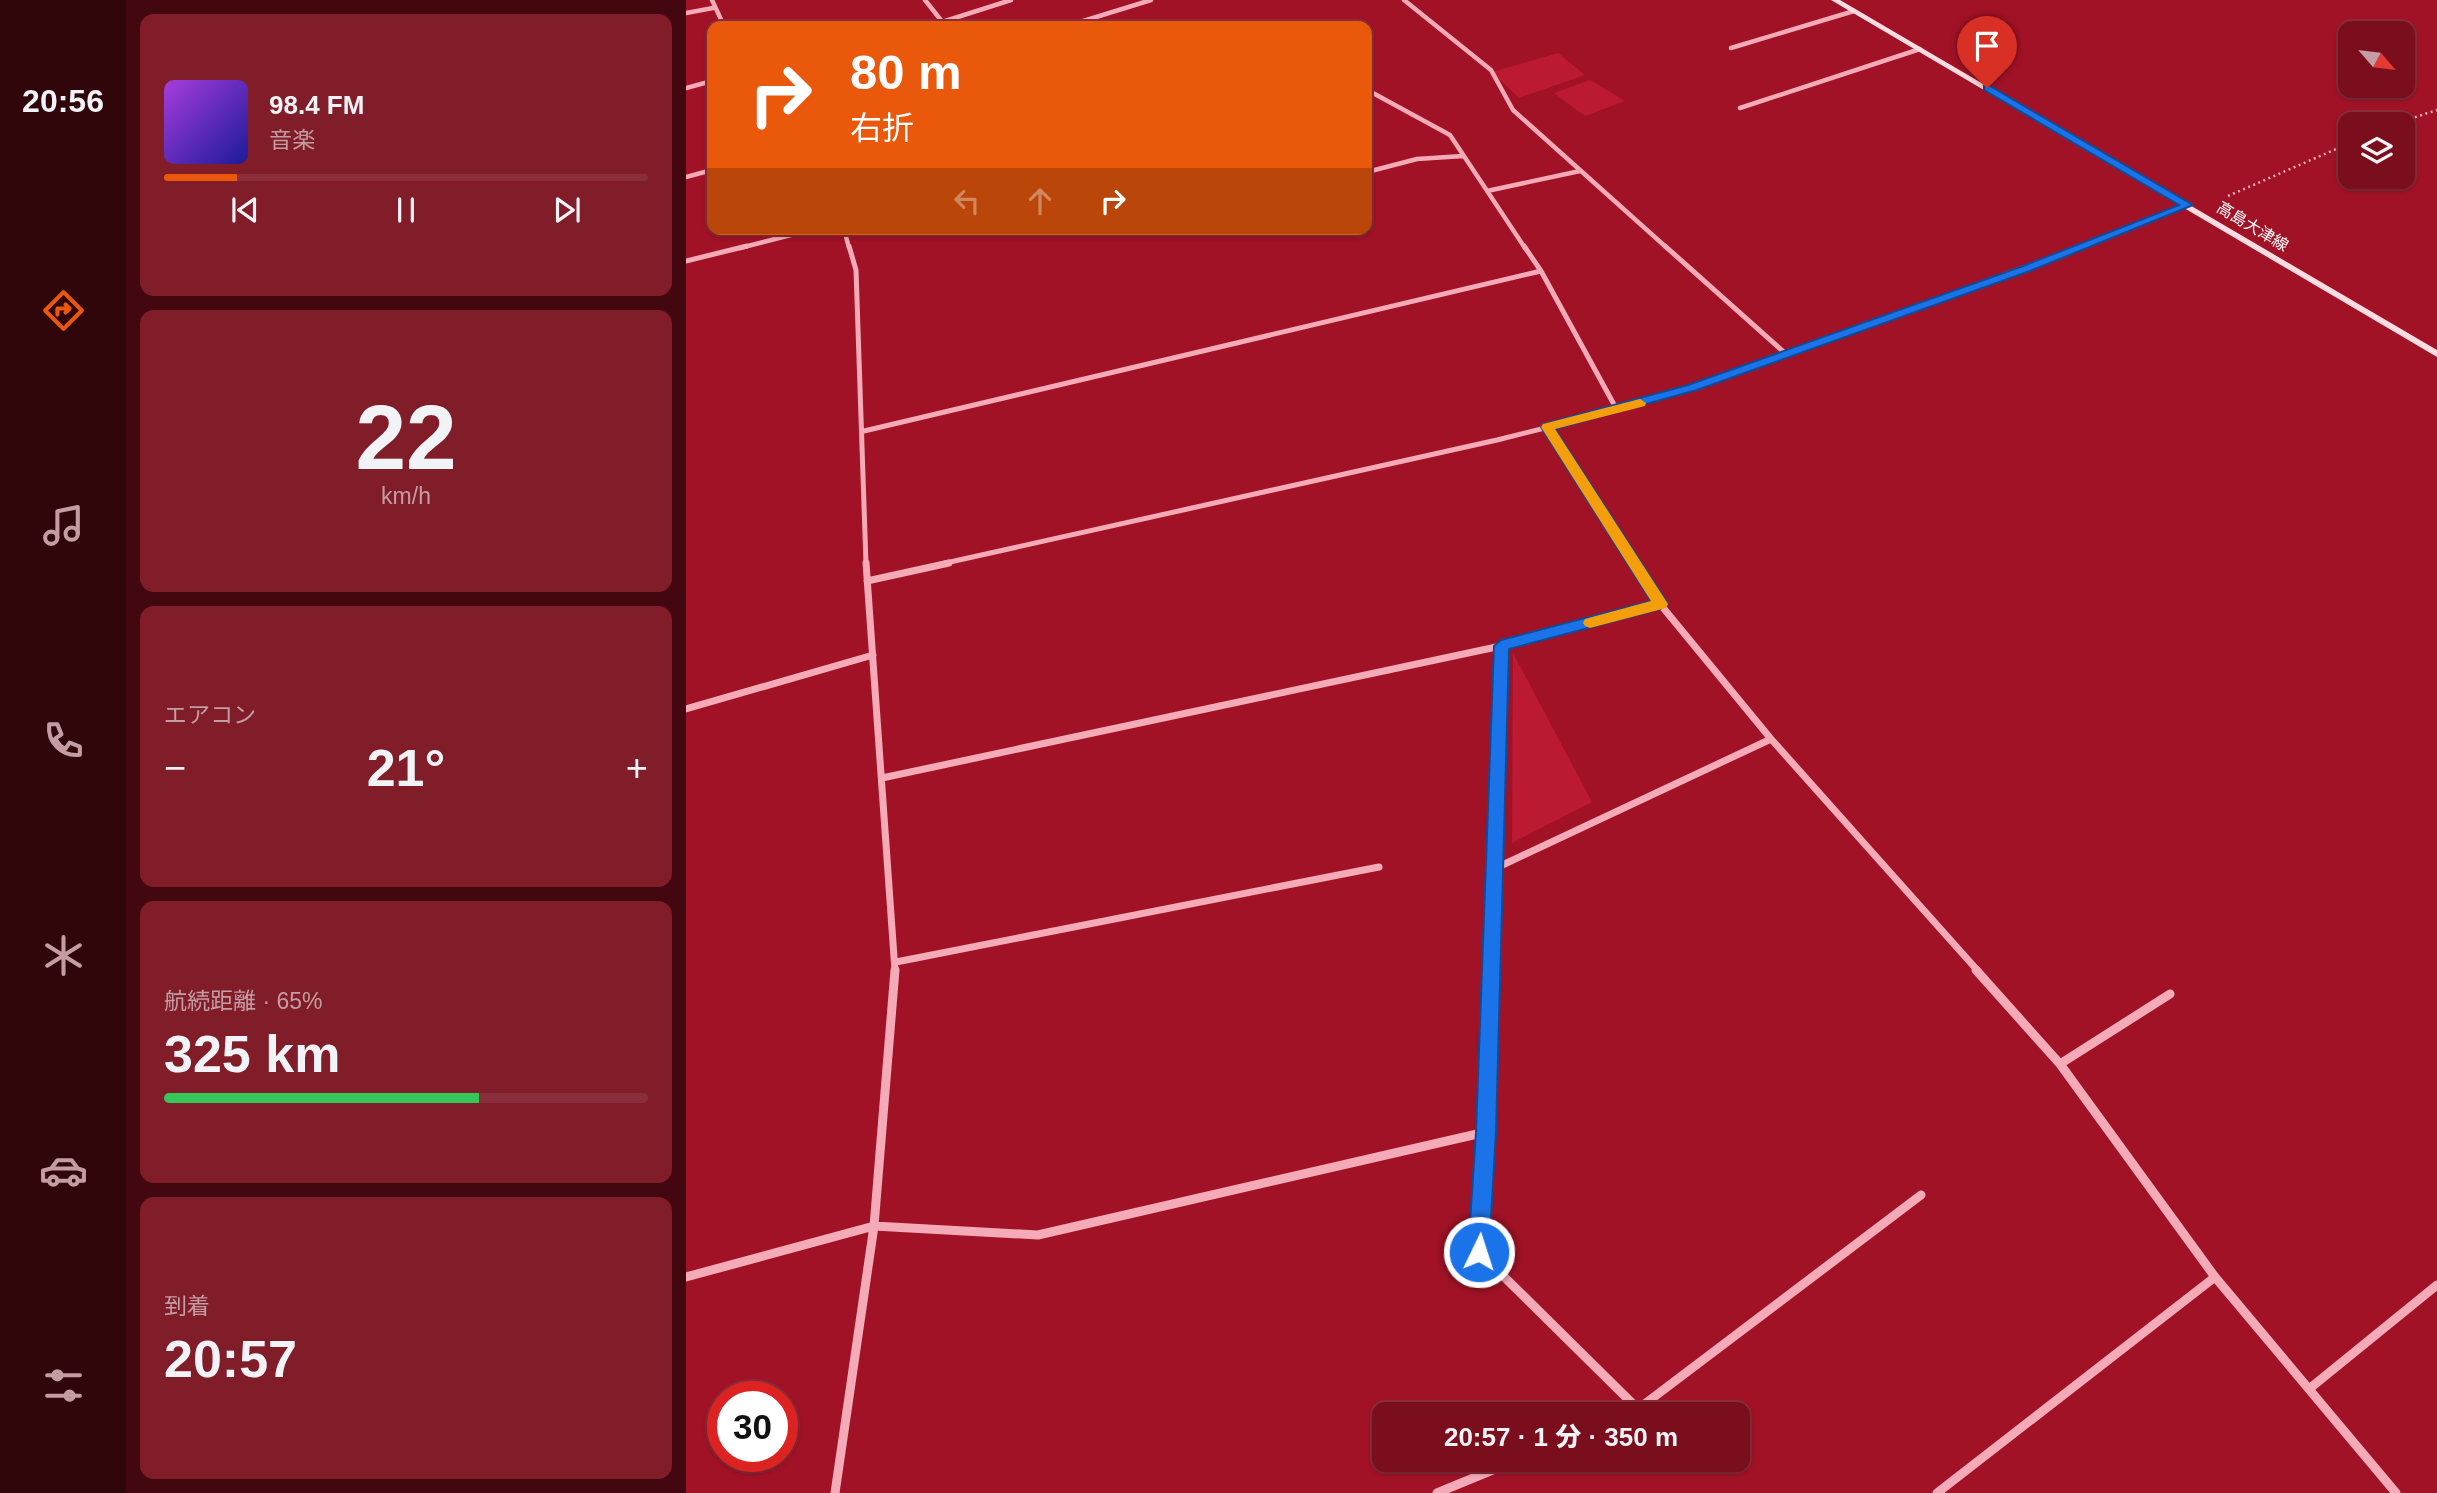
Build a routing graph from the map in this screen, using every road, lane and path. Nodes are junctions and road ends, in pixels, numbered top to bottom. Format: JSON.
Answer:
{"nodes":[{"id":1,"x":712,"y":0,"type":"edge"},
{"id":2,"x":925,"y":0,"type":"edge"},
{"id":3,"x":1011,"y":0,"type":"edge"},
{"id":4,"x":1151,"y":0,"type":"edge"},
{"id":5,"x":1404,"y":0,"type":"edge"},
{"id":6,"x":1835,"y":0,"type":"edge"},
{"id":7,"x":713,"y":8,"type":"junction"},
{"id":8,"x":1854,"y":11,"type":"junction"},
{"id":9,"x":686,"y":13,"type":"edge"},
{"id":10,"x":721,"y":21,"type":"edge"},
{"id":11,"x":941,"y":21,"type":"edge"},
{"id":12,"x":952,"y":21,"type":"edge"},
{"id":13,"x":1083,"y":21,"type":"edge"},
{"id":14,"x":1731,"y":48,"type":"dead end"},
{"id":15,"x":1920,"y":49,"type":"junction"},
{"id":16,"x":707,"y":82,"type":"edge"},
{"id":17,"x":686,"y":88,"type":"edge"},
{"id":18,"x":1372,"y":93,"type":"edge"},
{"id":19,"x":1740,"y":108,"type":"dead end"},
{"id":20,"x":2437,"y":110,"type":"edge"},
{"id":21,"x":2415,"y":117,"type":"edge"},
{"id":22,"x":2338,"y":148,"type":"edge"},
{"id":23,"x":1463,"y":156,"type":"junction"},
{"id":24,"x":707,"y":171,"type":"edge"},
{"id":25,"x":1372,"y":171,"type":"edge"},
{"id":26,"x":1580,"y":171,"type":"junction"},
{"id":27,"x":686,"y":177,"type":"edge"},
{"id":28,"x":1487,"y":191,"type":"junction"},
{"id":29,"x":2191,"y":208,"type":"junction"},
{"id":30,"x":790,"y":235,"type":"edge"},
{"id":31,"x":846,"y":235,"type":"edge"},
{"id":32,"x":686,"y":261,"type":"edge"},
{"id":33,"x":1541,"y":271,"type":"junction"},
{"id":34,"x":2437,"y":354,"type":"edge"},
{"id":35,"x":1786,"y":355,"type":"junction"},
{"id":36,"x":1618,"y":410,"type":"junction"},
{"id":37,"x":1548,"y":427,"type":"junction"},
{"id":38,"x":864,"y":431,"type":"junction"},
{"id":39,"x":867,"y":581,"type":"junction"},
{"id":40,"x":1660,"y":604,"type":"junction"},
{"id":41,"x":1501,"y":646,"type":"junction"},
{"id":42,"x":873,"y":654,"type":"junction"},
{"id":43,"x":686,"y":709,"type":"edge"},
{"id":44,"x":1771,"y":739,"type":"junction"},
{"id":45,"x":882,"y":778,"type":"junction"},
{"id":46,"x":1379,"y":867,"type":"dead end"},
{"id":47,"x":1494,"y":869,"type":"junction"},
{"id":48,"x":896,"y":962,"type":"junction"},
{"id":49,"x":2170,"y":994,"type":"dead end"},
{"id":50,"x":2060,"y":1064,"type":"junction"},
{"id":51,"x":1486,"y":1132,"type":"junction"},
{"id":52,"x":1921,"y":1195,"type":"dead end"},
{"id":53,"x":874,"y":1226,"type":"junction"},
{"id":54,"x":686,"y":1278,"type":"edge"},
{"id":55,"x":2215,"y":1278,"type":"junction"},
{"id":56,"x":2437,"y":1285,"type":"edge"},
{"id":57,"x":2309,"y":1389,"type":"junction"},
{"id":58,"x":1631,"y":1402,"type":"edge"},
{"id":59,"x":1647,"y":1402,"type":"edge"},
{"id":60,"x":1488,"y":1472,"type":"edge"},
{"id":61,"x":835,"y":1493,"type":"edge"},
{"id":62,"x":1437,"y":1493,"type":"edge"},
{"id":63,"x":1937,"y":1493,"type":"edge"},
{"id":64,"x":2396,"y":1493,"type":"edge"}],
"edges":[{"from":1,"to":7,"type":"street"},
{"from":2,"to":11,"type":"street"},
{"from":3,"to":12,"type":"street"},
{"from":4,"to":13,"type":"street"},
{"from":5,"to":26,"type":"street"},
{"from":6,"to":8,"type":"main road","name":"高島大津線"},
{"from":7,"to":9,"type":"street"},
{"from":7,"to":10,"type":"street"},
{"from":8,"to":14,"type":"street"},
{"from":8,"to":15,"type":"main road","name":"高島大津線"},
{"from":15,"to":19,"type":"street"},
{"from":15,"to":29,"type":"main road","name":"高島大津線"},
{"from":16,"to":17,"type":"street"},
{"from":18,"to":23,"type":"street"},
{"from":20,"to":21,"type":"path"},
{"from":22,"to":29,"type":"path"},
{"from":23,"to":25,"type":"street"},
{"from":23,"to":28,"type":"street"},
{"from":24,"to":27,"type":"street"},
{"from":26,"to":28,"type":"street"},
{"from":26,"to":35,"type":"street"},
{"from":28,"to":33,"type":"street"},
{"from":29,"to":34,"type":"main road","name":"高島大津線"},
{"from":29,"to":35,"type":"street"},
{"from":30,"to":32,"type":"street"},
{"from":31,"to":38,"type":"street"},
{"from":33,"to":36,"type":"street"},
{"from":33,"to":38,"type":"street"},
{"from":35,"to":36,"type":"street"},
{"from":36,"to":37,"type":"street"},
{"from":37,"to":39,"type":"street"},
{"from":37,"to":40,"type":"street"},
{"from":38,"to":39,"type":"street"},
{"from":39,"to":42,"type":"street"},
{"from":40,"to":41,"type":"street"},
{"from":40,"to":44,"type":"street"},
{"from":41,"to":45,"type":"street"},
{"from":41,"to":47,"type":"street"},
{"from":42,"to":43,"type":"street"},
{"from":42,"to":45,"type":"street"},
{"from":44,"to":47,"type":"street"},
{"from":44,"to":50,"type":"street"},
{"from":45,"to":48,"type":"street"},
{"from":46,"to":48,"type":"street"},
{"from":47,"to":51,"type":"street"},
{"from":48,"to":53,"type":"street"},
{"from":49,"to":50,"type":"street"},
{"from":50,"to":55,"type":"street"},
{"from":51,"to":53,"type":"street"},
{"from":51,"to":58,"type":"street"},
{"from":52,"to":59,"type":"street"},
{"from":53,"to":54,"type":"street"},
{"from":53,"to":61,"type":"street"},
{"from":55,"to":57,"type":"street"},
{"from":55,"to":63,"type":"street"},
{"from":56,"to":57,"type":"street"},
{"from":57,"to":64,"type":"street"},
{"from":60,"to":62,"type":"street"}]}
